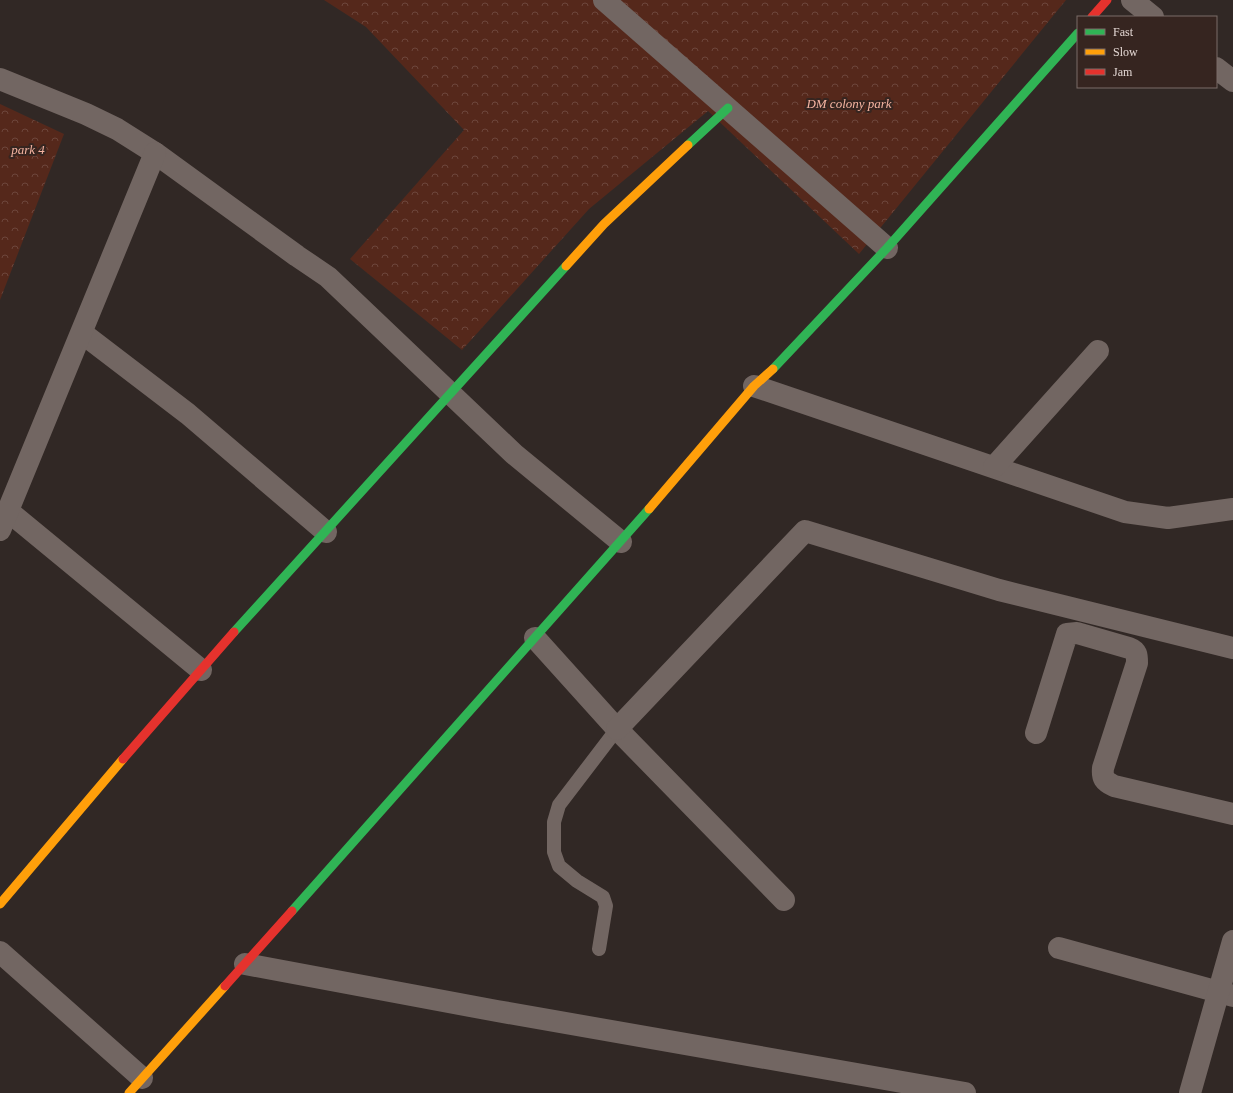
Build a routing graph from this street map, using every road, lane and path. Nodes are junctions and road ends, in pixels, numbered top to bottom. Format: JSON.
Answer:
{"nodes":[{"id":1,"x":604,"y":0,"type":"edge"},
{"id":2,"x":1107,"y":0,"type":"edge"},
{"id":3,"x":1132,"y":0,"type":"edge"},
{"id":4,"x":1093,"y":16,"type":"edge"},
{"id":5,"x":1152,"y":16,"type":"edge"},
{"id":6,"x":1077,"y":34,"type":"edge"},
{"id":7,"x":1217,"y":69,"type":"edge"},
{"id":8,"x":0,"y":79,"type":"edge"},
{"id":9,"x":1233,"y":81,"type":"edge"},
{"id":10,"x":728,"y":108,"type":"junction"},
{"id":11,"x":155,"y":153,"type":"junction"},
{"id":12,"x":887,"y":248,"type":"junction"},
{"id":13,"x":82,"y":333,"type":"junction"},
{"id":14,"x":1098,"y":351,"type":"dead end"},
{"id":15,"x":754,"y":386,"type":"junction"},
{"id":16,"x":451,"y":391,"type":"junction"},
{"id":17,"x":994,"y":468,"type":"junction"},
{"id":18,"x":1233,"y":509,"type":"edge"},
{"id":19,"x":4,"y":520,"type":"edge"},
{"id":20,"x":326,"y":532,"type":"junction"},
{"id":21,"x":621,"y":542,"type":"junction"},
{"id":22,"x":535,"y":638,"type":"junction"},
{"id":23,"x":1233,"y":648,"type":"edge"},
{"id":24,"x":201,"y":670,"type":"junction"},
{"id":25,"x":617,"y":729,"type":"junction"},
{"id":26,"x":1036,"y":733,"type":"dead end"},
{"id":27,"x":1233,"y":814,"type":"edge"},
{"id":28,"x":784,"y":900,"type":"dead end"},
{"id":29,"x":0,"y":904,"type":"edge"},
{"id":30,"x":1233,"y":940,"type":"edge"},
{"id":31,"x":1059,"y":948,"type":"dead end"},
{"id":32,"x":599,"y":949,"type":"dead end"},
{"id":33,"x":0,"y":952,"type":"edge"},
{"id":34,"x":245,"y":964,"type":"junction"},
{"id":35,"x":1226,"y":994,"type":"edge"},
{"id":36,"x":135,"y":1086,"type":"edge"},
{"id":37,"x":965,"y":1093,"type":"edge"},
{"id":38,"x":1190,"y":1093,"type":"edge"}],
"edges":[{"from":1,"to":10,"type":"street"},
{"from":2,"to":4,"type":"street"},
{"from":3,"to":5,"type":"street"},
{"from":6,"to":12,"type":"street"},
{"from":7,"to":9,"type":"street"},
{"from":8,"to":11,"type":"street"},
{"from":10,"to":12,"type":"street"},
{"from":10,"to":16,"type":"street"},
{"from":11,"to":13,"type":"street"},
{"from":11,"to":16,"type":"street"},
{"from":12,"to":15,"type":"street"},
{"from":13,"to":19,"type":"street"},
{"from":13,"to":20,"type":"street"},
{"from":14,"to":17,"type":"street"},
{"from":15,"to":17,"type":"street"},
{"from":15,"to":21,"type":"street"},
{"from":16,"to":20,"type":"street"},
{"from":16,"to":21,"type":"street"},
{"from":17,"to":18,"type":"street"},
{"from":19,"to":24,"type":"street"},
{"from":20,"to":24,"type":"street"},
{"from":21,"to":22,"type":"street"},
{"from":22,"to":25,"type":"street"},
{"from":22,"to":34,"type":"street"},
{"from":23,"to":25,"type":"street"},
{"from":24,"to":29,"type":"street"},
{"from":25,"to":28,"type":"street"},
{"from":25,"to":32,"type":"lane"},
{"from":26,"to":27,"type":"street"},
{"from":30,"to":35,"type":"street"},
{"from":31,"to":35,"type":"street"},
{"from":33,"to":36,"type":"street"},
{"from":34,"to":36,"type":"street"},
{"from":34,"to":37,"type":"street"},
{"from":35,"to":38,"type":"street"}]}
